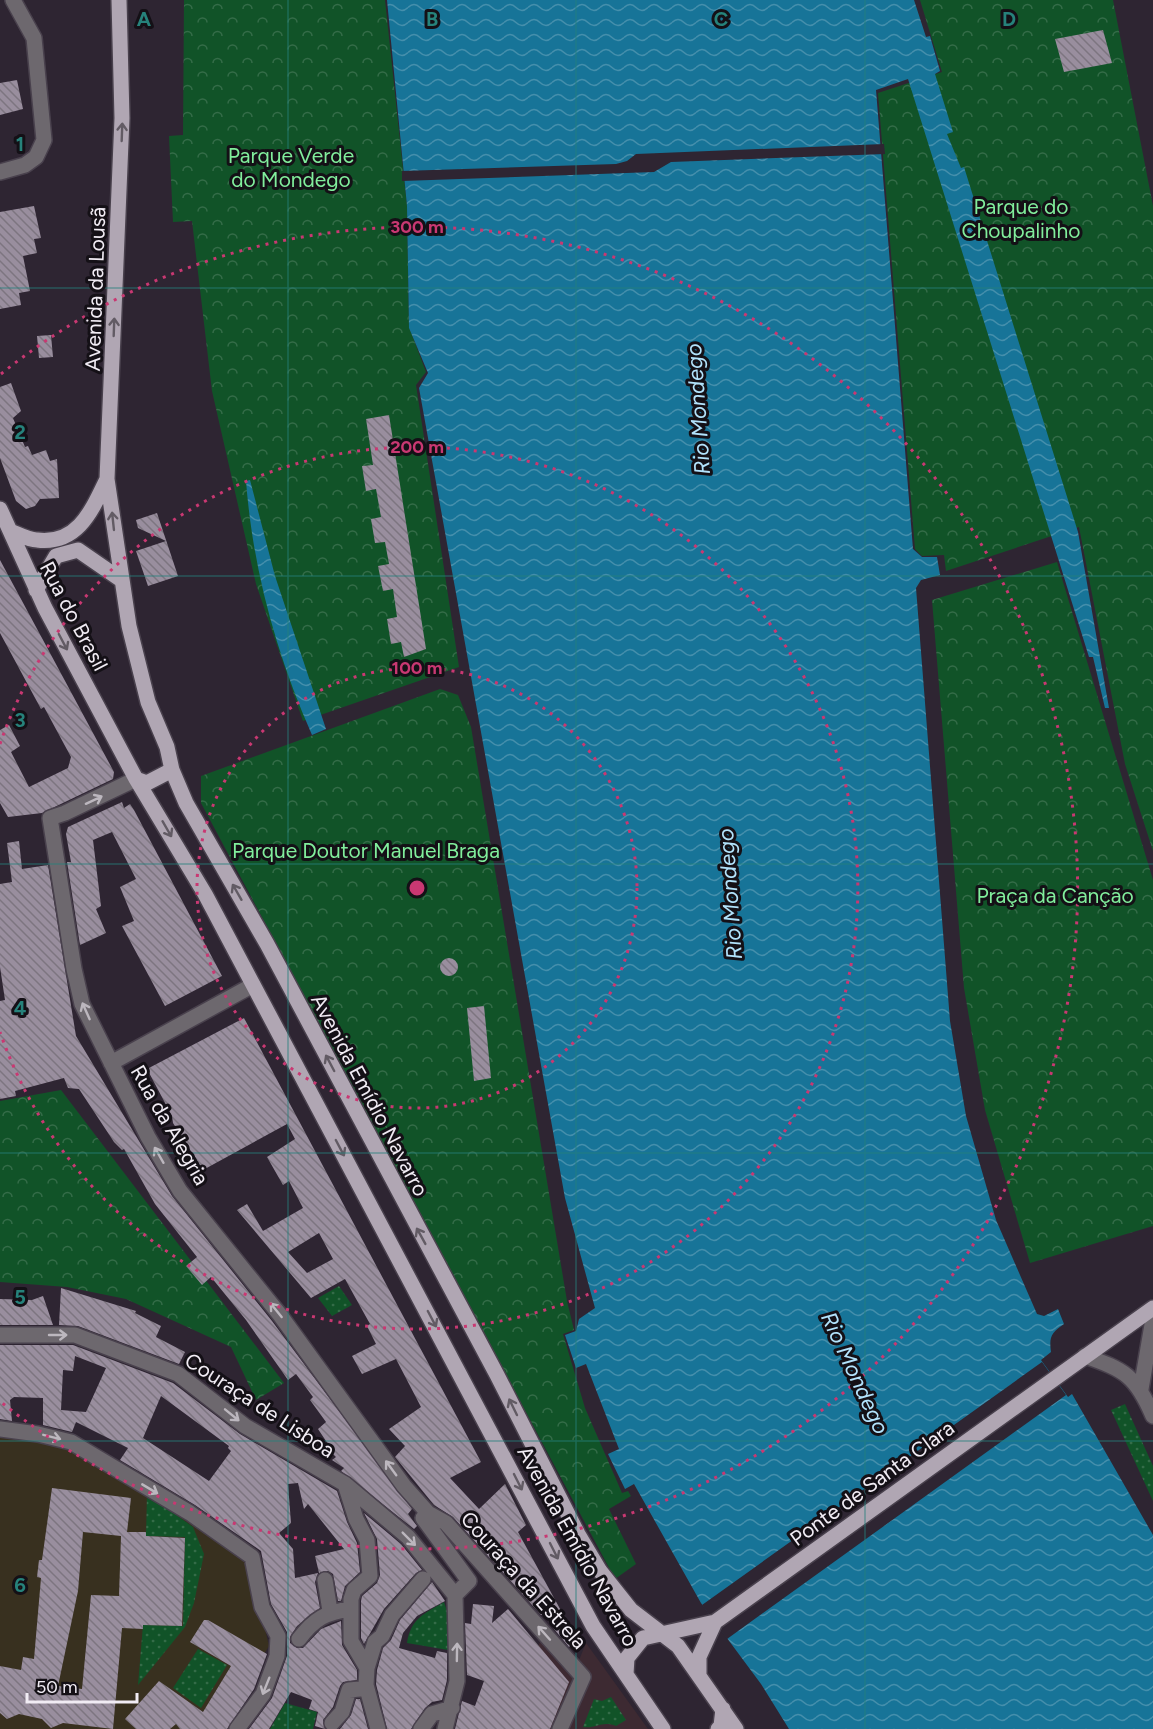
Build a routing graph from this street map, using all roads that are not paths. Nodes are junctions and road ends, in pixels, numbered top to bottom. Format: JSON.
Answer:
{"nodes":[{"id":1,"x":12,"y":0,"type":"edge"},
{"id":2,"x":119,"y":0,"type":"edge"},
{"id":3,"x":0,"y":172,"type":"edge"},
{"id":4,"x":107,"y":480,"type":"junction"},
{"id":5,"x":0,"y":509,"type":"edge"},
{"id":6,"x":10,"y":531,"type":"junction"},
{"id":7,"x":120,"y":579,"type":"junction"},
{"id":8,"x":36,"y":590,"type":"junction"},
{"id":9,"x":116,"y":741,"type":"joint"},
{"id":10,"x":172,"y":770,"type":"junction"},
{"id":11,"x":136,"y":779,"type":"junction"},
{"id":12,"x":253,"y":985,"type":"junction"},
{"id":13,"x":111,"y":1063,"type":"junction"},
{"id":14,"x":1153,"y":1308,"type":"edge"},
{"id":15,"x":1153,"y":1319,"type":"edge"},
{"id":16,"x":0,"y":1335,"type":"edge"},
{"id":17,"x":1085,"y":1356,"type":"junction"},
{"id":18,"x":1141,"y":1389,"type":"junction"},
{"id":19,"x":1153,"y":1416,"type":"edge"},
{"id":20,"x":0,"y":1429,"type":"edge"},
{"id":21,"x":345,"y":1484,"type":"junction"},
{"id":22,"x":428,"y":1513,"type":"junction"},
{"id":23,"x":423,"y":1579,"type":"dead end"},
{"id":24,"x":325,"y":1580,"type":"dead end"},
{"id":25,"x":455,"y":1595,"type":"junction"},
{"id":26,"x":351,"y":1609,"type":"junction"},
{"id":27,"x":330,"y":1611,"type":"junction"},
{"id":28,"x":715,"y":1622,"type":"junction"},
{"id":29,"x":664,"y":1632,"type":"junction"},
{"id":30,"x":299,"y":1639,"type":"dead end"},
{"id":31,"x":367,"y":1668,"type":"junction"},
{"id":32,"x":626,"y":1674,"type":"junction"},
{"id":33,"x":699,"y":1676,"type":"junction"},
{"id":34,"x":360,"y":1689,"type":"dead end"},
{"id":35,"x":452,"y":1708,"type":"junction"},
{"id":36,"x":723,"y":1709,"type":"junction"},
{"id":37,"x":332,"y":1723,"type":"dead end"},
{"id":38,"x":237,"y":1729,"type":"edge"},
{"id":39,"x":378,"y":1729,"type":"edge"},
{"id":40,"x":421,"y":1729,"type":"edge"},
{"id":41,"x":445,"y":1729,"type":"edge"},
{"id":42,"x":560,"y":1729,"type":"edge"},
{"id":43,"x":663,"y":1729,"type":"edge"},
{"id":44,"x":718,"y":1729,"type":"edge"},
{"id":45,"x":736,"y":1729,"type":"edge"}],
"edges":[{"from":1,"to":3,"type":"street"},
{"from":4,"to":2,"type":"main road","name":"Avenida da Lousã","one_way":true},
{"from":4,"to":6,"type":"main road"},
{"from":7,"to":4,"type":"main road","name":"Avenida da Lousã","one_way":true},
{"from":5,"to":6,"type":"main road","name":"Rua do Brasil"},
{"from":6,"to":8,"type":"main road","name":"Rua do Brasil"},
{"from":7,"to":8,"type":"main road"},
{"from":7,"to":10,"type":"main road","name":"Avenida Emídio Navarro"},
{"from":8,"to":9,"type":"main road","name":"Rua do Brasil","one_way":true},
{"from":9,"to":11,"type":"main road","name":"Avenida Emídio Navarro"},
{"from":10,"to":11,"type":"main road"},
{"from":29,"to":10,"type":"main road","name":"Avenida Emídio Navarro","one_way":true},
{"from":11,"to":12,"type":"main road","name":"Avenida Emídio Navarro","one_way":true},
{"from":13,"to":11,"type":"street","name":"Rua da Alegria","one_way":true},
{"from":12,"to":13,"type":"street"},
{"from":12,"to":32,"type":"main road","name":"Avenida Emídio Navarro","one_way":true},
{"from":22,"to":13,"type":"street","name":"Rua da Alegria","one_way":true},
{"from":14,"to":17,"type":"main road","name":"Ponte de Santa Clara"},
{"from":15,"to":18,"type":"street"},
{"from":16,"to":21,"type":"street","name":"Couraça de Lisboa","one_way":true},
{"from":17,"to":18,"type":"street"},
{"from":17,"to":28,"type":"main road","name":"Ponte de Santa Clara"},
{"from":18,"to":19,"type":"street"},
{"from":20,"to":38,"type":"street","one_way":true},
{"from":21,"to":25,"type":"street","name":"Couraça de Lisboa","one_way":true},
{"from":21,"to":26,"type":"street"},
{"from":22,"to":25,"type":"street","name":"Couraça da Estrela"},
{"from":42,"to":22,"type":"street","name":"Couraça da Estrela","one_way":true},
{"from":23,"to":31,"type":"street"},
{"from":24,"to":27,"type":"street"},
{"from":35,"to":25,"type":"street","one_way":true},
{"from":26,"to":27,"type":"street"},
{"from":26,"to":31,"type":"street"},
{"from":27,"to":30,"type":"street"},
{"from":28,"to":29,"type":"main road"},
{"from":28,"to":33,"type":"main road"},
{"from":29,"to":32,"type":"main road"},
{"from":29,"to":33,"type":"main road","name":"Avenida Emídio Navarro"},
{"from":31,"to":39,"type":"street"},
{"from":32,"to":43,"type":"main road","name":"Avenida Emídio Navarro"},
{"from":33,"to":36,"type":"main road"},
{"from":34,"to":37,"type":"street"},
{"from":35,"to":40,"type":"street"},
{"from":35,"to":41,"type":"street"},
{"from":36,"to":44,"type":"main road"},
{"from":36,"to":45,"type":"main road"}]}
